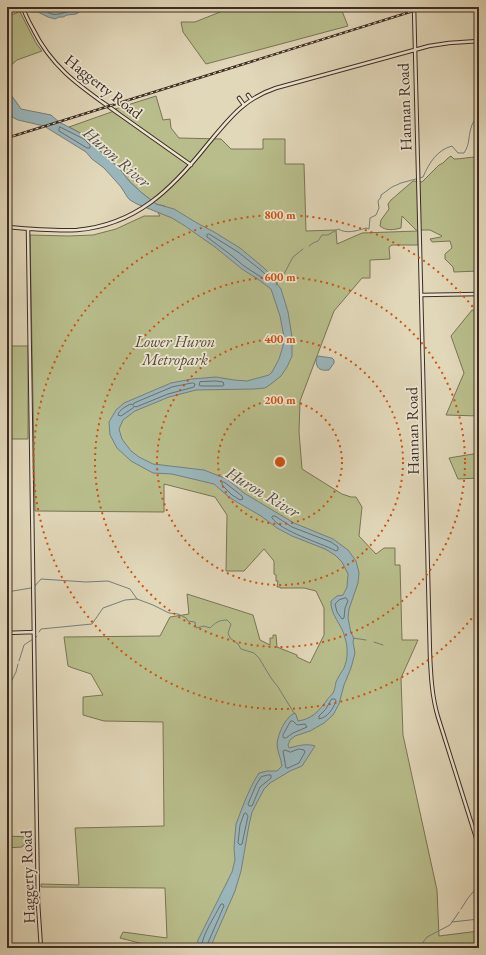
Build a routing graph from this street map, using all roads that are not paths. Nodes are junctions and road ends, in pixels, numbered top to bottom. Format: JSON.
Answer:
{"nodes":[{"id":1,"x":23,"y":7,"type":"edge"},
{"id":2,"x":414,"y":7,"type":"edge"},
{"id":3,"x":479,"y":41,"type":"edge"},
{"id":4,"x":415,"y":50,"type":"junction"},
{"id":5,"x":248,"y":96,"type":"dead end"},
{"id":6,"x":239,"y":98,"type":"dead end"},
{"id":7,"x":251,"y":99,"type":"junction"},
{"id":8,"x":244,"y":105,"type":"junction"},
{"id":9,"x":191,"y":165,"type":"junction"},
{"id":10,"x":7,"y":227,"type":"edge"},
{"id":11,"x":28,"y":229,"type":"junction"},
{"id":12,"x":479,"y":294,"type":"edge"},
{"id":13,"x":421,"y":295,"type":"junction"},
{"id":14,"x":34,"y":632,"type":"junction"},
{"id":15,"x":7,"y":633,"type":"edge"},
{"id":16,"x":479,"y":847,"type":"edge"},
{"id":17,"x":41,"y":948,"type":"edge"}],
"edges":[{"from":1,"to":9,"type":"street","name":"Haggerty Road"},
{"from":2,"to":4,"type":"street","name":"Hannan Road"},
{"from":3,"to":4,"type":"street"},
{"from":4,"to":7,"type":"street"},
{"from":4,"to":13,"type":"street","name":"Hannan Road"},
{"from":5,"to":7,"type":"street"},
{"from":6,"to":8,"type":"street"},
{"from":7,"to":8,"type":"street"},
{"from":8,"to":9,"type":"street"},
{"from":9,"to":11,"type":"street"},
{"from":10,"to":11,"type":"street"},
{"from":11,"to":14,"type":"street","name":"Haggerty Road"},
{"from":12,"to":13,"type":"street"},
{"from":13,"to":16,"type":"street","name":"Hannan Road"},
{"from":14,"to":15,"type":"street"},
{"from":14,"to":17,"type":"street","name":"Haggerty Road"}]}
